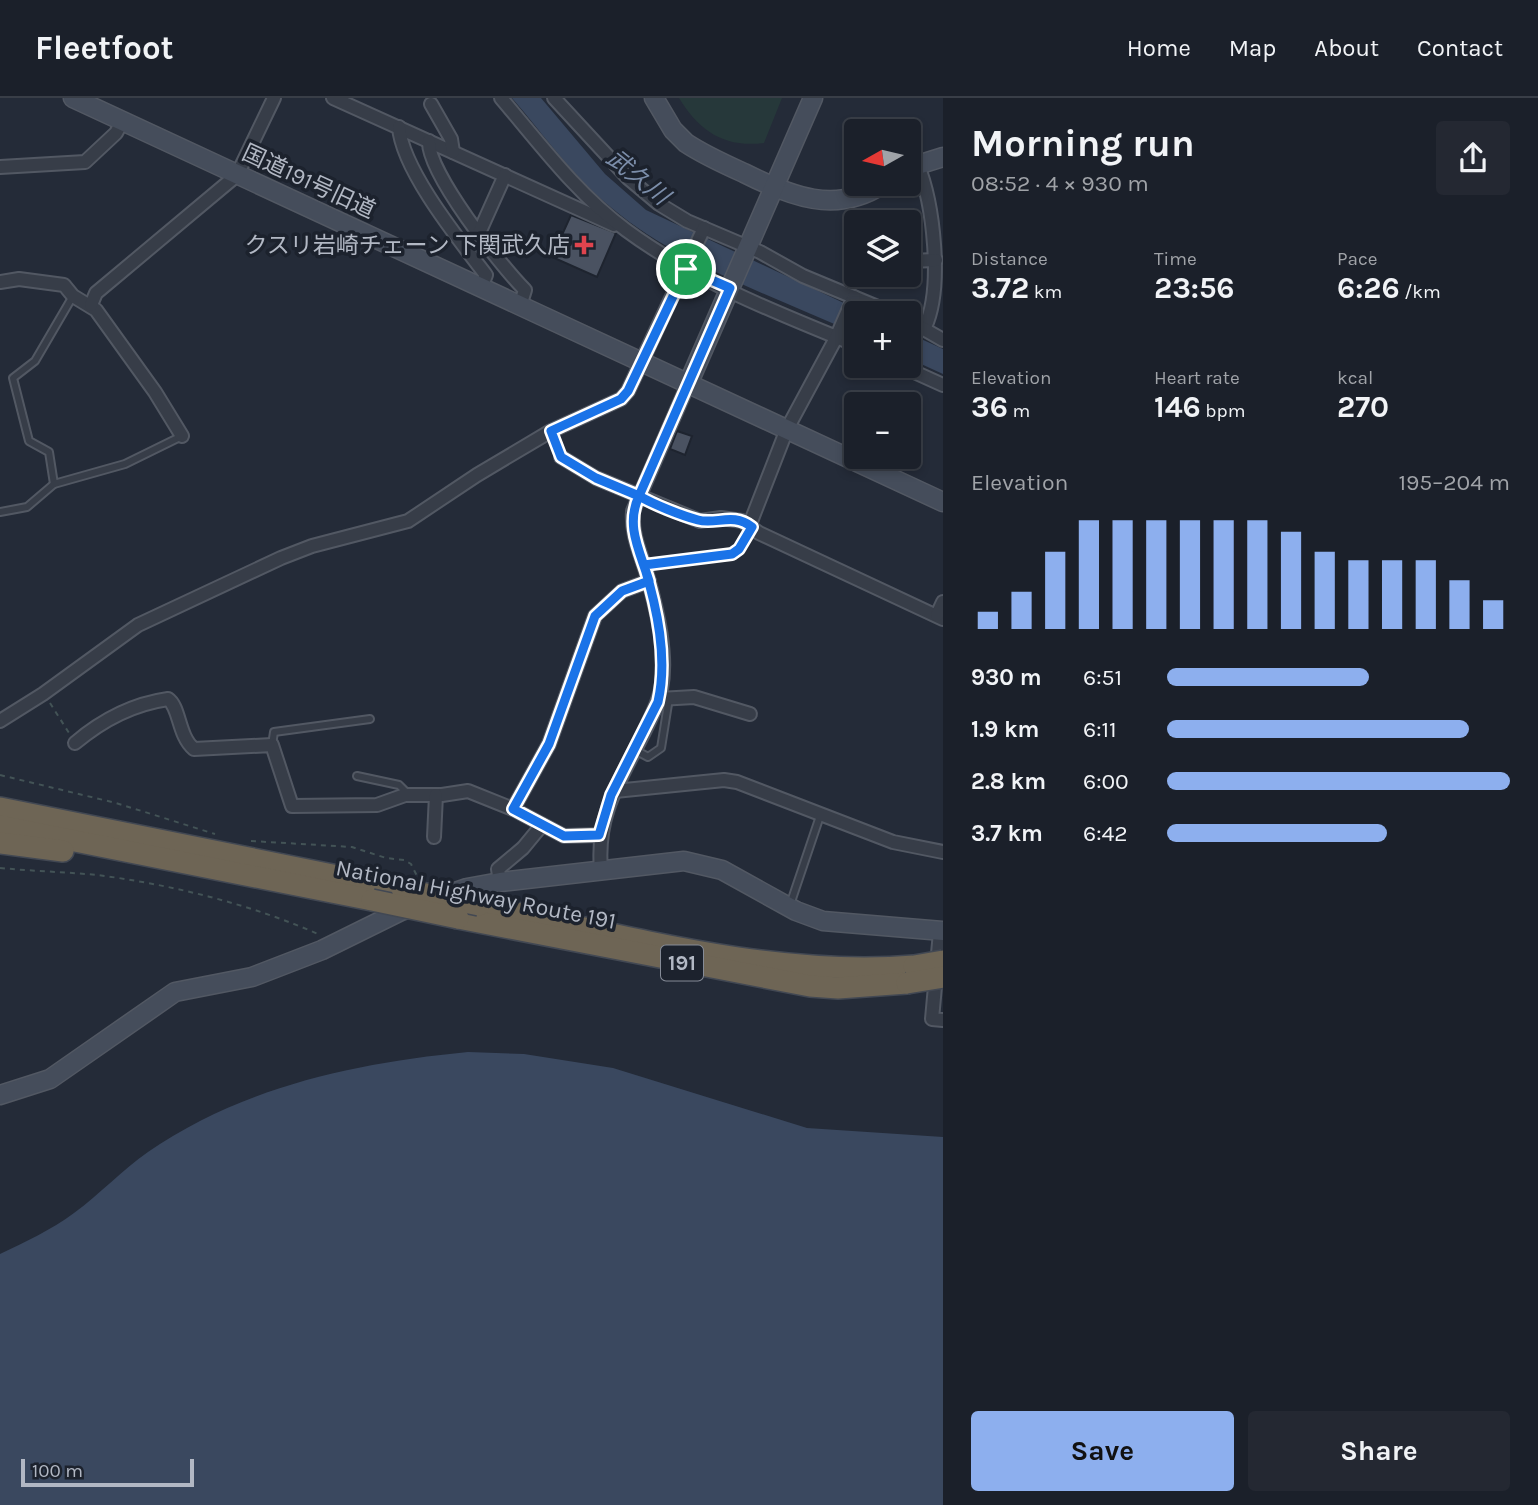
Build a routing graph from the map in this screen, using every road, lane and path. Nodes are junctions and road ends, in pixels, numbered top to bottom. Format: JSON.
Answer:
{"nodes":[{"id":1,"x":73,"y":98,"type":"edge"},
{"id":2,"x":275,"y":98,"type":"edge"},
{"id":3,"x":333,"y":98,"type":"edge"},
{"id":4,"x":501,"y":98,"type":"edge"},
{"id":5,"x":554,"y":98,"type":"edge"},
{"id":6,"x":654,"y":98,"type":"edge"},
{"id":7,"x":813,"y":98,"type":"edge"},
{"id":8,"x":99,"y":104,"type":"edge"},
{"id":9,"x":431,"y":104,"type":"dead end"},
{"id":10,"x":122,"y":120,"type":"junction"},
{"id":11,"x":399,"y":128,"type":"junction"},
{"id":12,"x":429,"y":141,"type":"junction"},
{"id":13,"x":453,"y":152,"type":"junction"},
{"id":14,"x":943,"y":158,"type":"edge"},
{"id":15,"x":921,"y":163,"type":"edge"},
{"id":16,"x":0,"y":167,"type":"edge"},
{"id":17,"x":237,"y":175,"type":"junction"},
{"id":18,"x":505,"y":175,"type":"junction"},
{"id":19,"x":774,"y":188,"type":"junction"},
{"id":20,"x":921,"y":189,"type":"edge"},
{"id":21,"x":863,"y":196,"type":"edge"},
{"id":22,"x":704,"y":230,"type":"junction"},
{"id":23,"x":627,"y":231,"type":"junction"},
{"id":24,"x":479,"y":233,"type":"junction"},
{"id":25,"x":747,"y":249,"type":"junction"},
{"id":26,"x":936,"y":260,"type":"junction"},
{"id":27,"x":921,"y":261,"type":"edge"},
{"id":28,"x":687,"y":267,"type":"junction"},
{"id":29,"x":0,"y":282,"type":"edge"},
{"id":30,"x":731,"y":285,"type":"junction"},
{"id":31,"x":481,"y":288,"type":"junction"},
{"id":32,"x":73,"y":296,"type":"junction"},
{"id":33,"x":853,"y":299,"type":"junction"},
{"id":34,"x":859,"y":301,"type":"edge"},
{"id":35,"x":91,"y":305,"type":"junction"},
{"id":36,"x":520,"y":306,"type":"junction"},
{"id":37,"x":921,"y":325,"type":"edge"},
{"id":38,"x":925,"y":327,"type":"junction"},
{"id":39,"x":837,"y":336,"type":"junction"},
{"id":40,"x":844,"y":339,"type":"edge"},
{"id":41,"x":943,"y":340,"type":"edge"},
{"id":42,"x":641,"y":362,"type":"junction"},
{"id":43,"x":921,"y":375,"type":"edge"},
{"id":44,"x":688,"y":383,"type":"junction"},
{"id":45,"x":943,"y":385,"type":"edge"},
{"id":46,"x":787,"y":429,"type":"junction"},
{"id":47,"x":551,"y":431,"type":"junction"},
{"id":48,"x":182,"y":436,"type":"joint"},
{"id":49,"x":561,"y":457,"type":"joint"},
{"id":50,"x":54,"y":484,"type":"junction"},
{"id":51,"x":639,"y":496,"type":"junction"},
{"id":52,"x":943,"y":502,"type":"edge"},
{"id":53,"x":0,"y":512,"type":"edge"},
{"id":54,"x":751,"y":525,"type":"junction"},
{"id":55,"x":644,"y":565,"type":"junction"},
{"id":56,"x":649,"y":581,"type":"junction"},
{"id":57,"x":943,"y":602,"type":"edge"},
{"id":58,"x":940,"y":617,"type":"edge"},
{"id":59,"x":43,"y":694,"type":"junction"},
{"id":60,"x":664,"y":698,"type":"junction"},
{"id":61,"x":750,"y":714,"type":"dead end"},
{"id":62,"x":370,"y":719,"type":"dead end"},
{"id":63,"x":0,"y":721,"type":"edge"},
{"id":64,"x":75,"y":743,"type":"joint"},
{"id":65,"x":272,"y":745,"type":"junction"},
{"id":66,"x":635,"y":750,"type":"junction"},
{"id":67,"x":0,"y":775,"type":"edge"},
{"id":68,"x":357,"y":776,"type":"dead end"},
{"id":69,"x":615,"y":791,"type":"junction"},
{"id":70,"x":408,"y":794,"type":"junction"},
{"id":71,"x":436,"y":795,"type":"junction"},
{"id":72,"x":0,"y":808,"type":"edge"},
{"id":73,"x":513,"y":809,"type":"junction"},
{"id":74,"x":820,"y":816,"type":"junction"},
{"id":75,"x":542,"y":825,"type":"junction"},
{"id":76,"x":0,"y":826,"type":"edge"},
{"id":77,"x":218,"y":834,"type":"dead end"},
{"id":78,"x":599,"y":835,"type":"junction"},
{"id":79,"x":434,"y":837,"type":"dead end"},
{"id":80,"x":240,"y":840,"type":"dead end"},
{"id":81,"x":0,"y":843,"type":"edge"},
{"id":82,"x":943,"y":852,"type":"edge"},
{"id":83,"x":197,"y":865,"type":"junction"},
{"id":84,"x":0,"y":868,"type":"edge"},
{"id":85,"x":601,"y":869,"type":"junction"},
{"id":86,"x":500,"y":882,"type":"junction"},
{"id":87,"x":411,"y":885,"type":"junction"},
{"id":88,"x":792,"y":898,"type":"dead end"},
{"id":89,"x":942,"y":932,"type":"edge"},
{"id":90,"x":325,"y":936,"type":"dead end"},
{"id":91,"x":943,"y":961,"type":"edge"},
{"id":92,"x":910,"y":974,"type":"junction"},
{"id":93,"x":943,"y":977,"type":"edge"},
{"id":94,"x":942,"y":1020,"type":"edge"},
{"id":95,"x":0,"y":1095,"type":"edge"}],
"edges":[{"from":1,"to":8,"type":"street","name":"国道191号旧道"},
{"from":2,"to":17,"type":"street"},
{"from":3,"to":11,"type":"street"},
{"from":4,"to":23,"type":"street"},
{"from":5,"to":22,"type":"street"},
{"from":6,"to":19,"type":"street"},
{"from":7,"to":19,"type":"street"},
{"from":8,"to":10,"type":"street","name":"国道191号旧道"},
{"from":9,"to":13,"type":"street"},
{"from":10,"to":16,"type":"street"},
{"from":10,"to":17,"type":"street","name":"国道191号旧道"},
{"from":11,"to":12,"type":"street"},
{"from":11,"to":31,"type":"street"},
{"from":12,"to":13,"type":"street"},
{"from":12,"to":24,"type":"street"},
{"from":13,"to":18,"type":"street"},
{"from":14,"to":15,"type":"street"},
{"from":17,"to":31,"type":"street","name":"国道191号旧道"},
{"from":17,"to":35,"type":"street"},
{"from":18,"to":23,"type":"street"},
{"from":18,"to":24,"type":"street"},
{"from":19,"to":21,"type":"street"},
{"from":19,"to":25,"type":"street"},
{"from":20,"to":26,"type":"street"},
{"from":22,"to":25,"type":"street"},
{"from":22,"to":28,"type":"street"},
{"from":23,"to":28,"type":"street"},
{"from":24,"to":36,"type":"street"},
{"from":25,"to":30,"type":"street"},
{"from":25,"to":33,"type":"street"},
{"from":26,"to":27,"type":"street"},
{"from":26,"to":38,"type":"street"},
{"from":28,"to":30,"type":"street"},
{"from":28,"to":42,"type":"street"},
{"from":29,"to":32,"type":"street"},
{"from":30,"to":39,"type":"street"},
{"from":30,"to":44,"type":"street"},
{"from":31,"to":36,"type":"street","name":"国道191号旧道"},
{"from":32,"to":35,"type":"street"},
{"from":32,"to":50,"type":"lane"},
{"from":33,"to":34,"type":"street"},
{"from":33,"to":39,"type":"street"},
{"from":35,"to":48,"type":"street"},
{"from":36,"to":42,"type":"street","name":"国道191号旧道"},
{"from":37,"to":38,"type":"street"},
{"from":38,"to":41,"type":"street"},
{"from":39,"to":40,"type":"street"},
{"from":39,"to":46,"type":"street"},
{"from":42,"to":44,"type":"street","name":"国道191号旧道"},
{"from":42,"to":47,"type":"street"},
{"from":43,"to":45,"type":"street"},
{"from":44,"to":46,"type":"street","name":"国道191号旧道"},
{"from":44,"to":51,"type":"street"},
{"from":46,"to":52,"type":"street","name":"国道191号旧道"},
{"from":46,"to":54,"type":"street"},
{"from":47,"to":49,"type":"lane"},
{"from":47,"to":59,"type":"street"},
{"from":48,"to":50,"type":"lane"},
{"from":49,"to":51,"type":"street"},
{"from":50,"to":53,"type":"lane"},
{"from":51,"to":54,"type":"street"},
{"from":51,"to":55,"type":"street"},
{"from":54,"to":55,"type":"lane"},
{"from":54,"to":58,"type":"street"},
{"from":55,"to":56,"type":"street"},
{"from":56,"to":60,"type":"street"},
{"from":56,"to":73,"type":"street"},
{"from":57,"to":58,"type":"street"},
{"from":59,"to":63,"type":"street"},
{"from":59,"to":64,"type":"path"},
{"from":60,"to":61,"type":"street"},
{"from":60,"to":66,"type":"street"},
{"from":60,"to":66,"type":"lane"},
{"from":62,"to":65,"type":"lane"},
{"from":64,"to":65,"type":"street"},
{"from":65,"to":70,"type":"street"},
{"from":66,"to":69,"type":"street"},
{"from":67,"to":77,"type":"path"},
{"from":68,"to":70,"type":"lane"},
{"from":69,"to":74,"type":"street"},
{"from":69,"to":78,"type":"street"},
{"from":70,"to":71,"type":"street"},
{"from":71,"to":73,"type":"street"},
{"from":71,"to":79,"type":"street"},
{"from":72,"to":87,"type":"highway","name":"National Highway Route 191","number":"191"},
{"from":73,"to":75,"type":"street"},
{"from":74,"to":82,"type":"street"},
{"from":74,"to":88,"type":"lane"},
{"from":75,"to":78,"type":"street"},
{"from":75,"to":86,"type":"street"},
{"from":76,"to":83,"type":"highway","name":"National Highway Route 191","number":"191"},
{"from":78,"to":85,"type":"street"},
{"from":80,"to":87,"type":"path"},
{"from":81,"to":83,"type":"highway"},
{"from":83,"to":92,"type":"highway","name":"National Highway Route 191","number":"191","bridge":true},
{"from":84,"to":90,"type":"path"},
{"from":85,"to":86,"type":"street"},
{"from":85,"to":89,"type":"street"},
{"from":86,"to":95,"type":"street"},
{"from":87,"to":92,"type":"highway","name":"National Highway Route 191","number":"191","bridge":true},
{"from":89,"to":94,"type":"street"},
{"from":91,"to":92,"type":"highway","name":"National Highway Route 191","number":"191","bridge":true},
{"from":92,"to":93,"type":"highway","name":"National Highway Route 191","number":"191","bridge":true}]}
